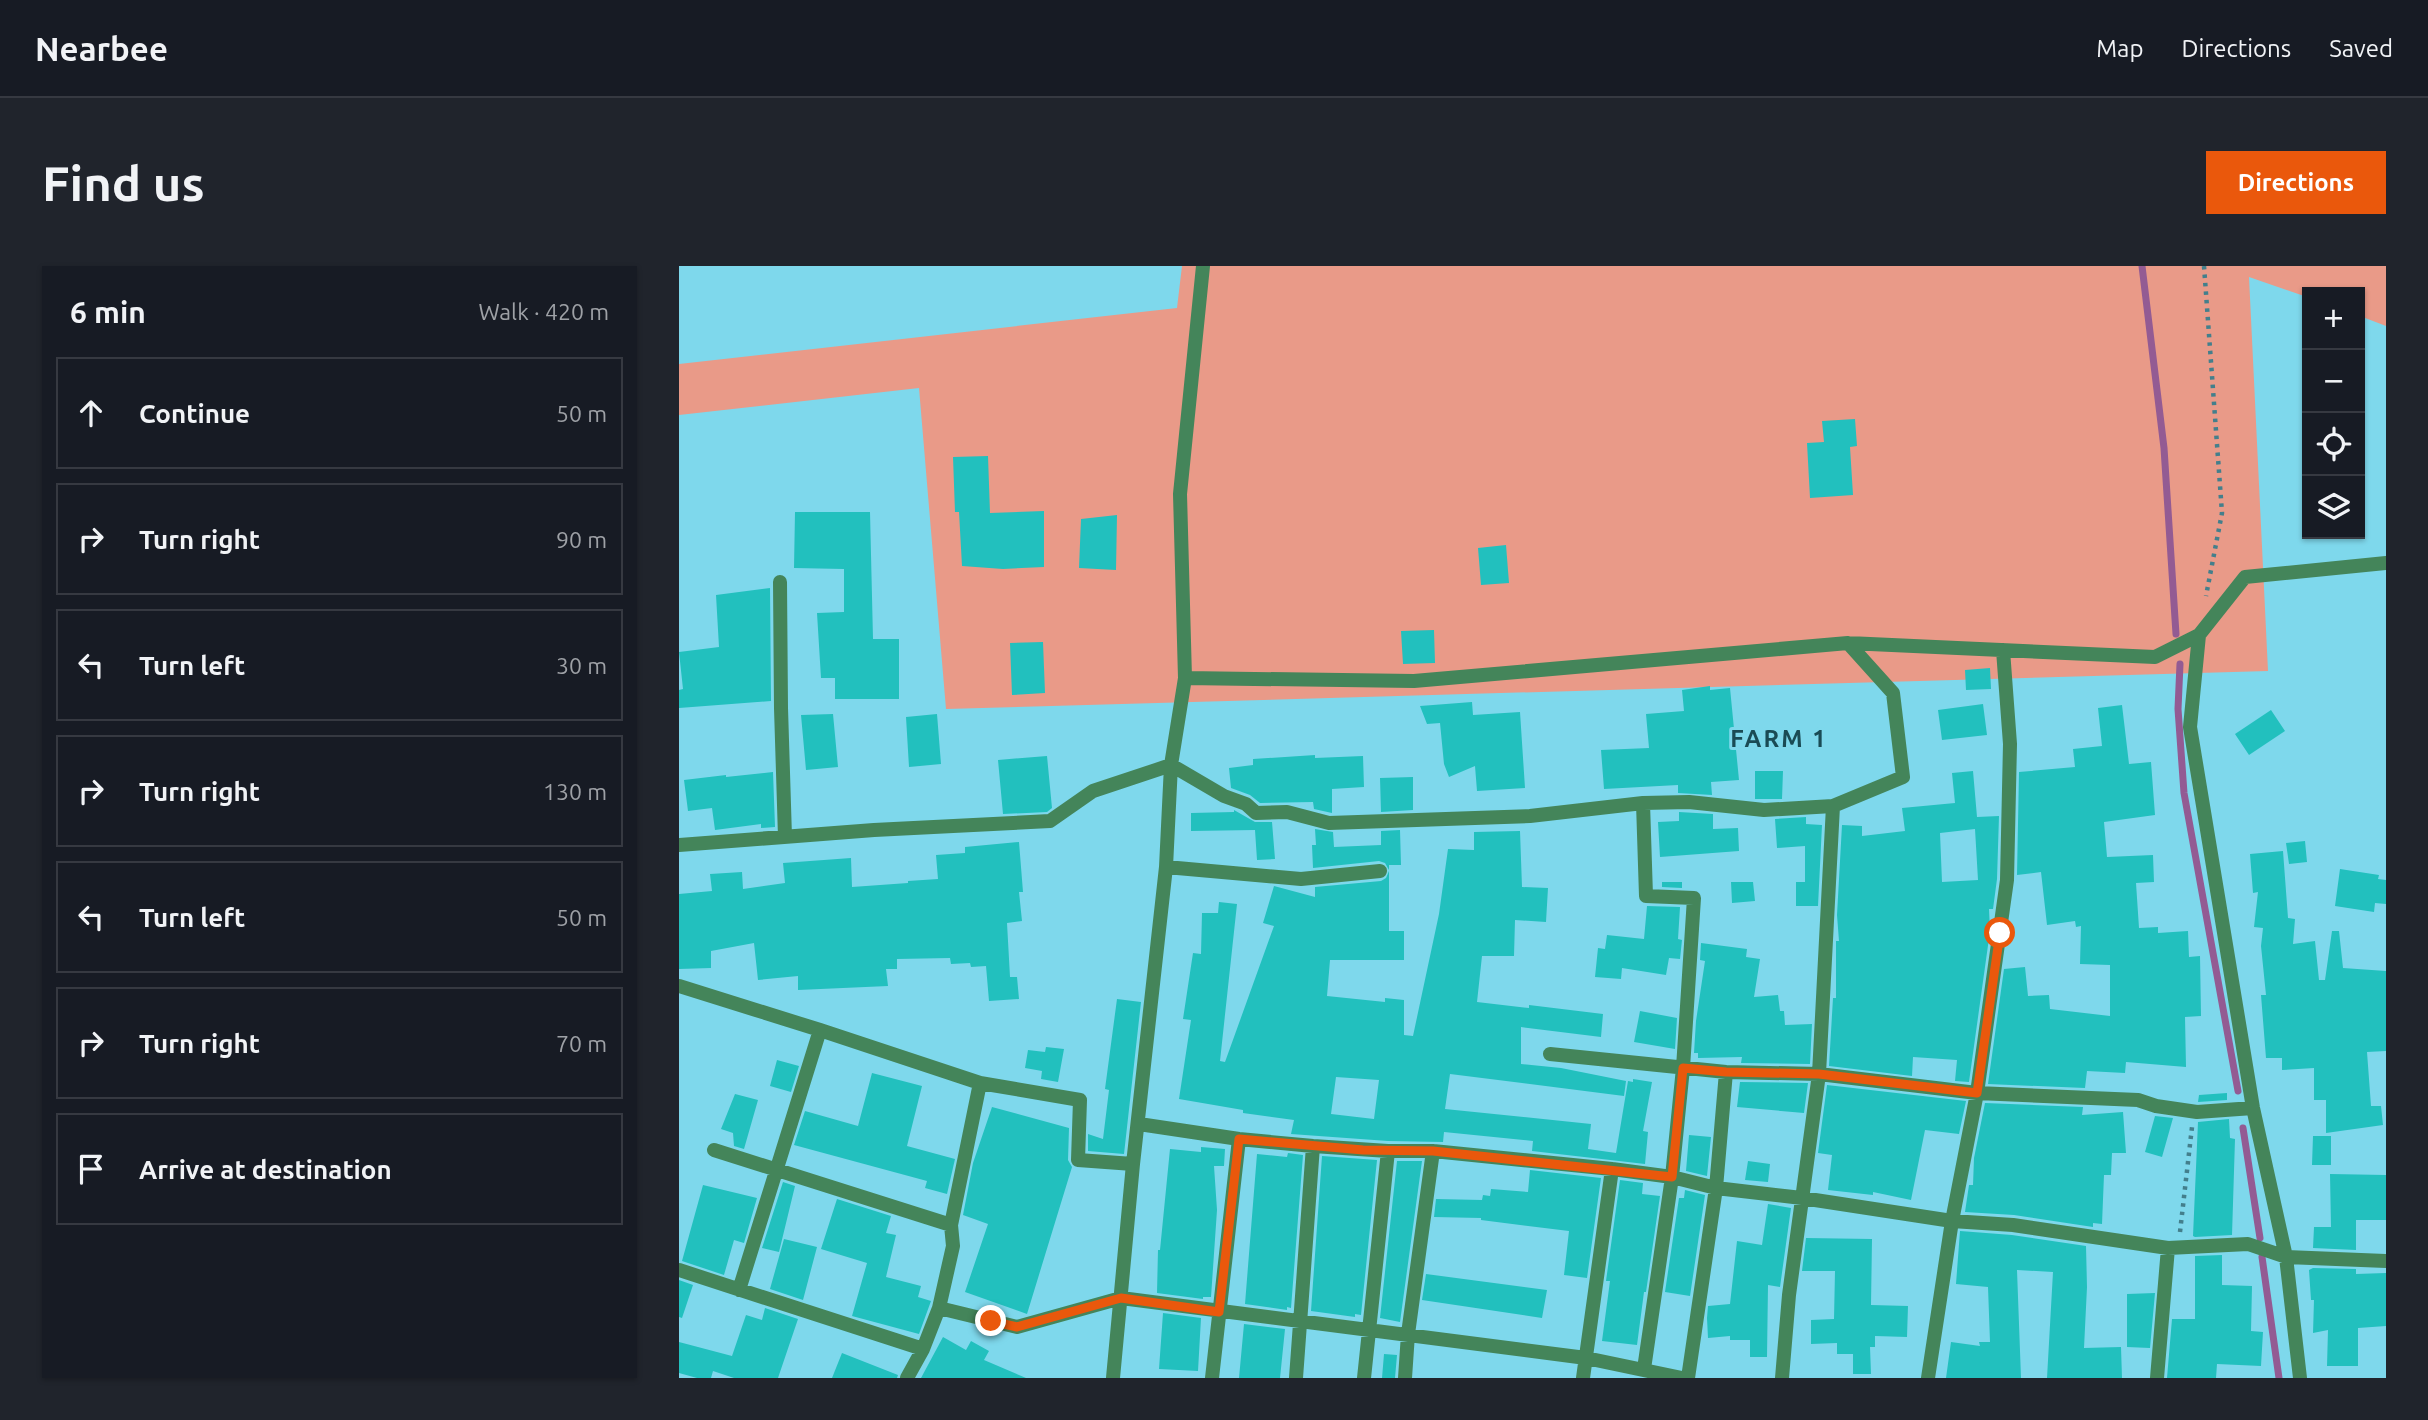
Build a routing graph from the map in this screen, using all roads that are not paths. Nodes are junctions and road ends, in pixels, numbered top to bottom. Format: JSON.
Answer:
{"nodes":[{"id":1,"x":1203,"y":266,"type":"edge"},
{"id":2,"x":2386,"y":563,"type":"edge"},
{"id":3,"x":781,"y":582,"type":"dead end"},
{"id":4,"x":2199,"y":635,"type":"junction"},
{"id":5,"x":1848,"y":643,"type":"junction"},
{"id":6,"x":2003,"y":650,"type":"junction"},
{"id":7,"x":1185,"y":678,"type":"junction"},
{"id":8,"x":1171,"y":765,"type":"junction"},
{"id":9,"x":1643,"y":803,"type":"junction"},
{"id":10,"x":1833,"y":806,"type":"junction"},
{"id":11,"x":785,"y":837,"type":"junction"},
{"id":12,"x":679,"y":845,"type":"edge"},
{"id":13,"x":1166,"y":867,"type":"junction"},
{"id":14,"x":1380,"y":872,"type":"dead end"},
{"id":15,"x":679,"y":986,"type":"edge"},
{"id":16,"x":820,"y":1030,"type":"junction"},
{"id":17,"x":1550,"y":1054,"type":"dead end"},
{"id":18,"x":1683,"y":1068,"type":"junction"},
{"id":19,"x":1726,"y":1072,"type":"junction"},
{"id":20,"x":1819,"y":1074,"type":"junction"},
{"id":21,"x":980,"y":1083,"type":"junction"},
{"id":22,"x":1977,"y":1093,"type":"junction"},
{"id":23,"x":2253,"y":1108,"type":"junction"},
{"id":24,"x":1139,"y":1124,"type":"junction"},
{"id":25,"x":1239,"y":1139,"type":"junction"},
{"id":26,"x":1313,"y":1146,"type":"junction"},
{"id":27,"x":715,"y":1150,"type":"dead end"},
{"id":28,"x":1388,"y":1151,"type":"junction"},
{"id":29,"x":1433,"y":1151,"type":"junction"},
{"id":30,"x":1133,"y":1164,"type":"junction"},
{"id":31,"x":777,"y":1169,"type":"junction"},
{"id":32,"x":1612,"y":1169,"type":"junction"},
{"id":33,"x":1672,"y":1177,"type":"junction"},
{"id":34,"x":1716,"y":1188,"type":"junction"},
{"id":35,"x":1802,"y":1198,"type":"junction"},
{"id":36,"x":1952,"y":1221,"type":"junction"},
{"id":37,"x":951,"y":1225,"type":"junction"},
{"id":38,"x":2168,"y":1248,"type":"junction"},
{"id":39,"x":2286,"y":1257,"type":"junction"},
{"id":40,"x":2386,"y":1261,"type":"edge"},
{"id":41,"x":679,"y":1270,"type":"edge"},
{"id":42,"x":739,"y":1290,"type":"junction"},
{"id":43,"x":1121,"y":1298,"type":"junction"},
{"id":44,"x":939,"y":1308,"type":"junction"},
{"id":45,"x":1219,"y":1312,"type":"junction"},
{"id":46,"x":1301,"y":1320,"type":"junction"},
{"id":47,"x":1370,"y":1329,"type":"junction"},
{"id":48,"x":1408,"y":1334,"type":"junction"},
{"id":49,"x":923,"y":1349,"type":"junction"},
{"id":50,"x":1586,"y":1358,"type":"junction"},
{"id":51,"x":1644,"y":1369,"type":"junction"},
{"id":52,"x":907,"y":1378,"type":"edge"},
{"id":53,"x":1113,"y":1378,"type":"edge"},
{"id":54,"x":1212,"y":1378,"type":"edge"},
{"id":55,"x":1296,"y":1378,"type":"edge"},
{"id":56,"x":1364,"y":1378,"type":"edge"},
{"id":57,"x":1405,"y":1378,"type":"edge"},
{"id":58,"x":1584,"y":1378,"type":"edge"},
{"id":59,"x":1682,"y":1378,"type":"edge"},
{"id":60,"x":1688,"y":1378,"type":"edge"},
{"id":61,"x":1782,"y":1378,"type":"edge"},
{"id":62,"x":1928,"y":1378,"type":"edge"},
{"id":63,"x":2157,"y":1378,"type":"edge"},
{"id":64,"x":2300,"y":1378,"type":"edge"}],
"edges":[{"from":1,"to":7,"type":"street"},
{"from":2,"to":4,"type":"street"},
{"from":3,"to":11,"type":"street"},
{"from":4,"to":6,"type":"street"},
{"from":4,"to":23,"type":"street"},
{"from":5,"to":6,"type":"street"},
{"from":5,"to":7,"type":"street"},
{"from":5,"to":10,"type":"street"},
{"from":6,"to":22,"type":"street"},
{"from":7,"to":8,"type":"street"},
{"from":8,"to":9,"type":"street"},
{"from":8,"to":11,"type":"street"},
{"from":8,"to":13,"type":"street"},
{"from":9,"to":10,"type":"street"},
{"from":9,"to":18,"type":"street"},
{"from":10,"to":20,"type":"street"},
{"from":11,"to":12,"type":"street"},
{"from":13,"to":14,"type":"street"},
{"from":13,"to":24,"type":"street"},
{"from":15,"to":16,"type":"street"},
{"from":16,"to":21,"type":"street"},
{"from":16,"to":31,"type":"street"},
{"from":17,"to":18,"type":"street"},
{"from":18,"to":19,"type":"street"},
{"from":18,"to":33,"type":"street"},
{"from":19,"to":20,"type":"street"},
{"from":19,"to":34,"type":"street"},
{"from":20,"to":22,"type":"street"},
{"from":20,"to":35,"type":"street"},
{"from":21,"to":30,"type":"street"},
{"from":21,"to":37,"type":"street"},
{"from":22,"to":23,"type":"street"},
{"from":22,"to":36,"type":"street"},
{"from":23,"to":39,"type":"street"},
{"from":24,"to":25,"type":"street"},
{"from":24,"to":30,"type":"street"},
{"from":25,"to":26,"type":"street"},
{"from":25,"to":45,"type":"street"},
{"from":26,"to":28,"type":"street"},
{"from":26,"to":46,"type":"street"},
{"from":27,"to":31,"type":"street"},
{"from":28,"to":29,"type":"street"},
{"from":28,"to":47,"type":"street"},
{"from":29,"to":32,"type":"street"},
{"from":29,"to":48,"type":"street"},
{"from":30,"to":43,"type":"street"},
{"from":31,"to":37,"type":"street"},
{"from":31,"to":42,"type":"street"},
{"from":32,"to":33,"type":"street"},
{"from":32,"to":50,"type":"street"},
{"from":33,"to":34,"type":"street"},
{"from":33,"to":51,"type":"street"},
{"from":34,"to":35,"type":"street"},
{"from":34,"to":60,"type":"street"},
{"from":35,"to":36,"type":"street"},
{"from":35,"to":61,"type":"street"},
{"from":36,"to":38,"type":"street"},
{"from":36,"to":62,"type":"street"},
{"from":37,"to":44,"type":"street"},
{"from":38,"to":39,"type":"street"},
{"from":38,"to":63,"type":"street"},
{"from":39,"to":40,"type":"street"},
{"from":39,"to":64,"type":"street"},
{"from":41,"to":42,"type":"street"},
{"from":42,"to":49,"type":"street"},
{"from":43,"to":44,"type":"street"},
{"from":43,"to":45,"type":"street"},
{"from":43,"to":53,"type":"street"},
{"from":44,"to":49,"type":"street"},
{"from":45,"to":46,"type":"street"},
{"from":45,"to":54,"type":"street"},
{"from":46,"to":47,"type":"street"},
{"from":46,"to":55,"type":"street"},
{"from":47,"to":48,"type":"street"},
{"from":47,"to":56,"type":"street"},
{"from":48,"to":50,"type":"street"},
{"from":48,"to":57,"type":"street"},
{"from":49,"to":52,"type":"street"},
{"from":50,"to":51,"type":"street"},
{"from":50,"to":58,"type":"street"},
{"from":51,"to":59,"type":"street"}]}
